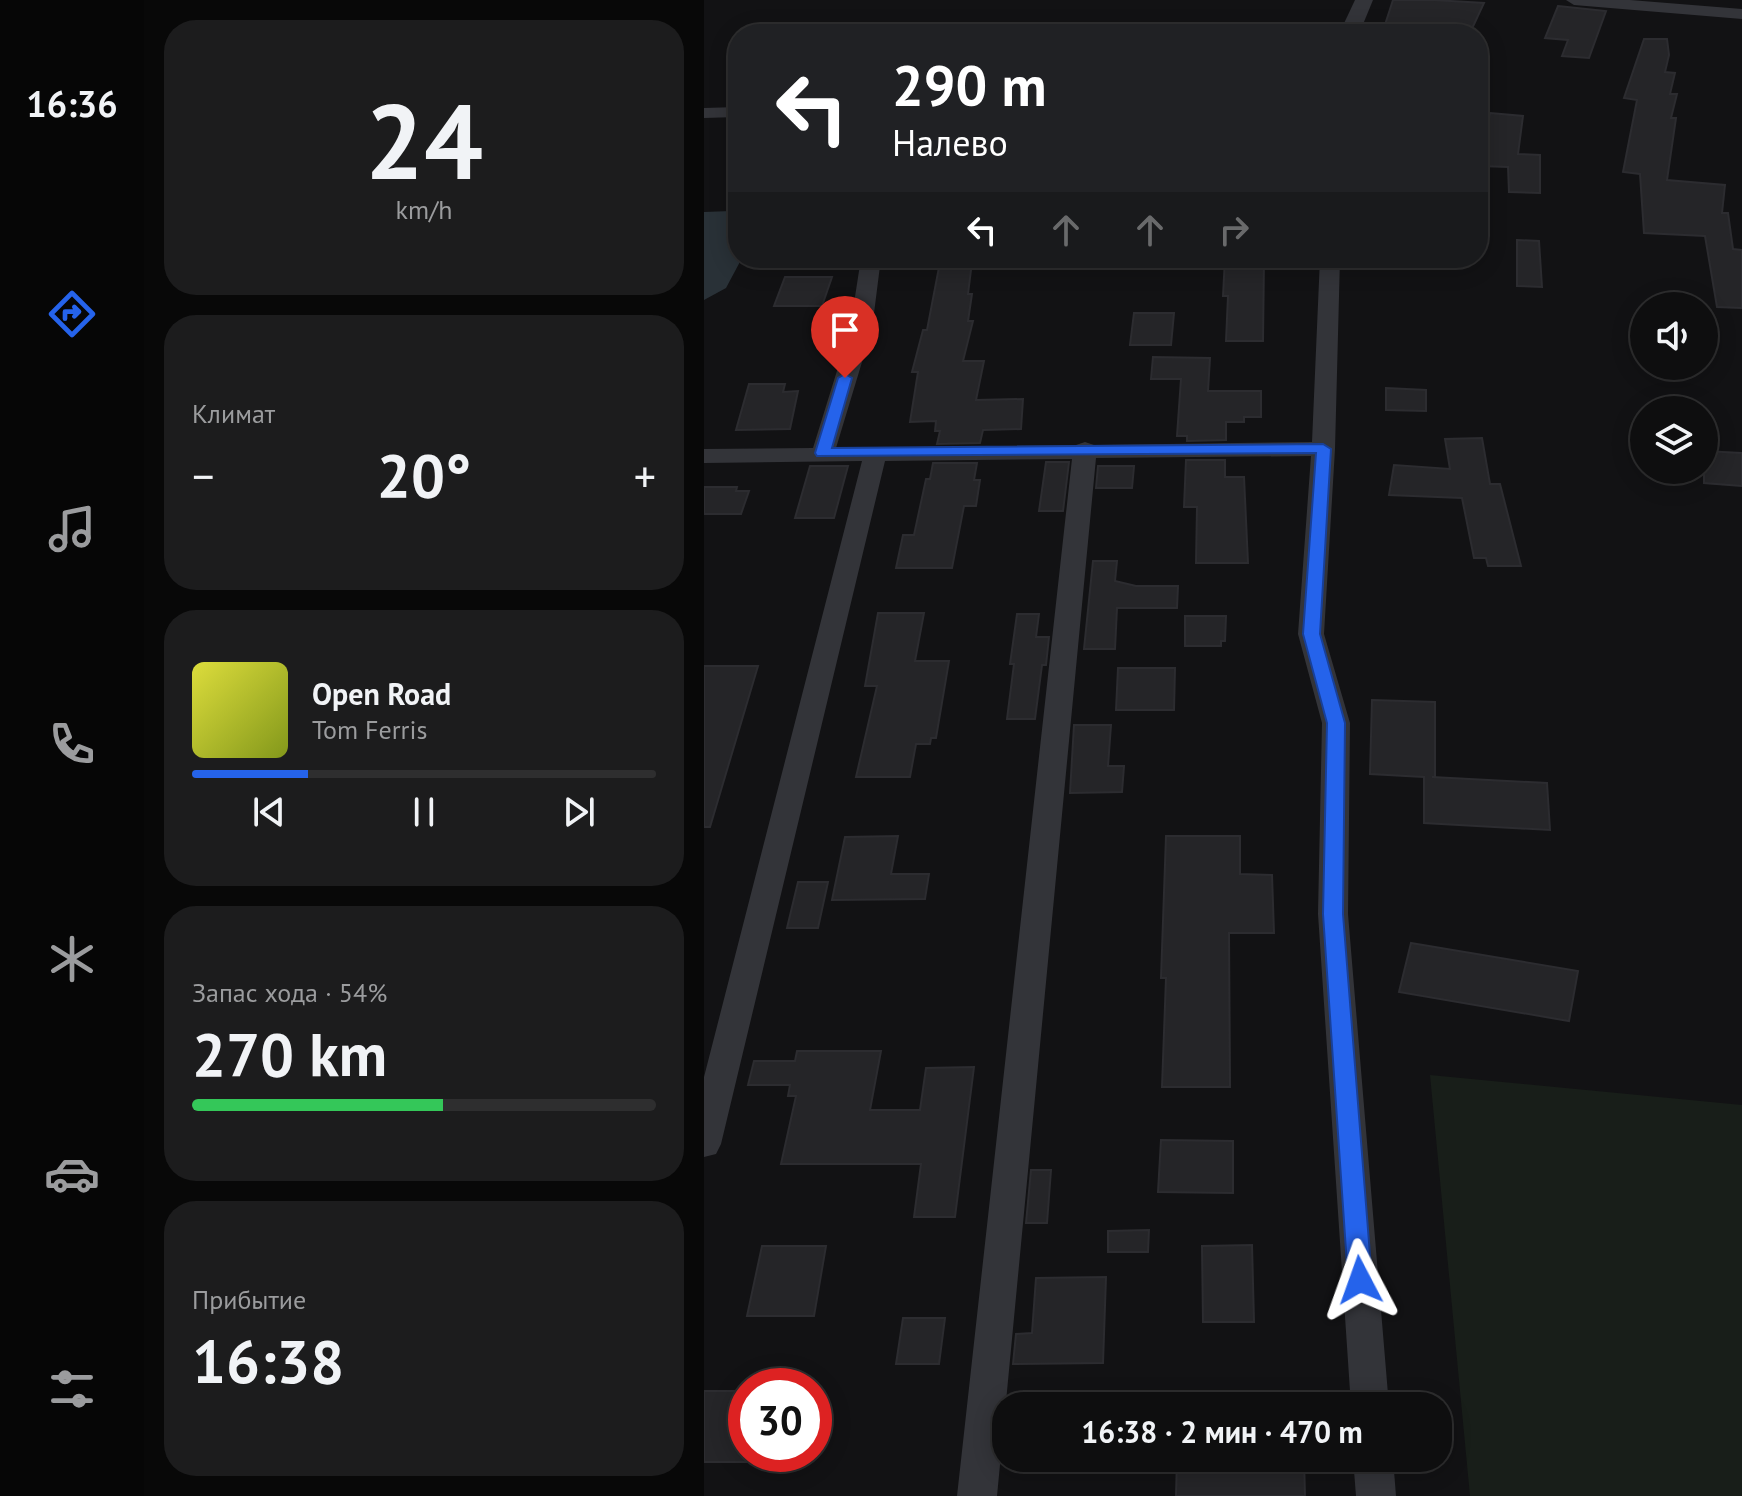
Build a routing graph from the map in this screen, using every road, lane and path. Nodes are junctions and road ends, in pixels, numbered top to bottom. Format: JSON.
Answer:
{"nodes":[{"id":1,"x":1364,"y":0,"type":"edge"},
{"id":2,"x":1574,"y":0,"type":"edge"},
{"id":3,"x":1714,"y":6,"type":"edge"},
{"id":4,"x":1742,"y":14,"type":"edge"},
{"id":5,"x":1353,"y":24,"type":"edge"},
{"id":6,"x":728,"y":112,"type":"edge"},
{"id":7,"x":704,"y":113,"type":"edge"},
{"id":8,"x":870,"y":268,"type":"edge"},
{"id":9,"x":1330,"y":268,"type":"edge"},
{"id":10,"x":1085,"y":449,"type":"junction"},
{"id":11,"x":1323,"y":449,"type":"junction"},
{"id":12,"x":876,"y":452,"type":"junction"},
{"id":13,"x":823,"y":453,"type":"junction"},
{"id":14,"x":704,"y":456,"type":"edge"},
{"id":15,"x":704,"y":1144,"type":"edge"},
{"id":16,"x":1369,"y":1392,"type":"edge"},
{"id":17,"x":1374,"y":1472,"type":"edge"},
{"id":18,"x":977,"y":1496,"type":"edge"},
{"id":19,"x":1376,"y":1496,"type":"edge"}],
"edges":[{"from":1,"to":5,"type":"street"},
{"from":2,"to":3,"type":"street"},
{"from":3,"to":4,"type":"street"},
{"from":6,"to":7,"type":"street"},
{"from":8,"to":13,"type":"street"},
{"from":9,"to":11,"type":"street"},
{"from":10,"to":11,"type":"street"},
{"from":10,"to":12,"type":"street"},
{"from":10,"to":18,"type":"street"},
{"from":11,"to":16,"type":"street"},
{"from":12,"to":13,"type":"street"},
{"from":12,"to":15,"type":"street"},
{"from":13,"to":14,"type":"street"},
{"from":17,"to":19,"type":"street"}]}
